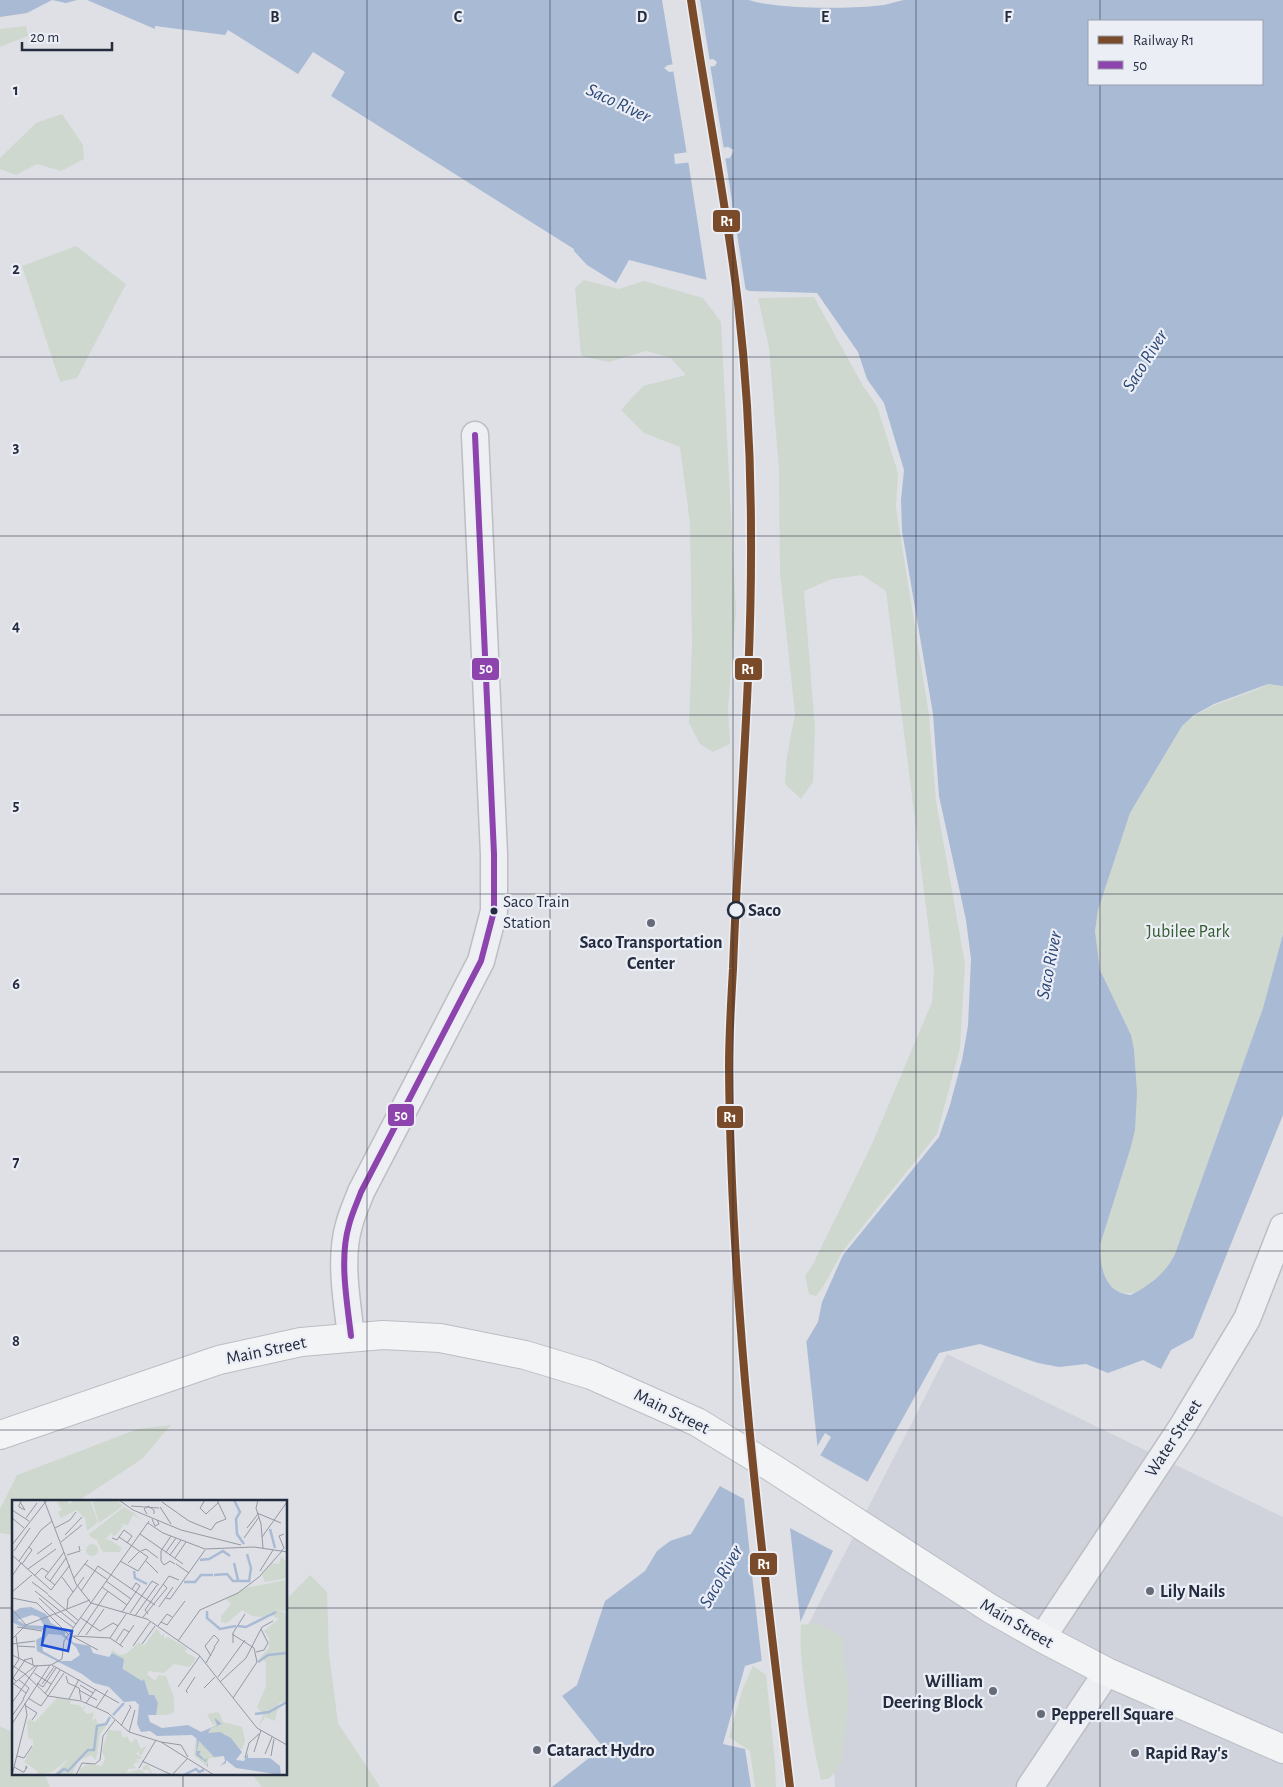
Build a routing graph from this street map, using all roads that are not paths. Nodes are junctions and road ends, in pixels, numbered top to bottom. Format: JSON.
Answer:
{"nodes":[{"id":1,"x":475,"y":436,"type":"dead end"},
{"id":2,"x":1283,"y":1227,"type":"edge"},
{"id":3,"x":351,"y":1336,"type":"junction"},
{"id":4,"x":0,"y":1435,"type":"edge"},
{"id":5,"x":1042,"y":1638,"type":"junction"},
{"id":6,"x":1107,"y":1672,"type":"junction"},
{"id":7,"x":1283,"y":1749,"type":"edge"},
{"id":8,"x":1030,"y":1787,"type":"edge"}],
"edges":[{"from":1,"to":3,"type":"street"},
{"from":2,"to":5,"type":"street","name":"Water Street"},
{"from":3,"to":4,"type":"main road","name":"Main Street"},
{"from":3,"to":5,"type":"main road","name":"Main Street"},
{"from":5,"to":6,"type":"main road","name":"Main Street"},
{"from":6,"to":7,"type":"main road","name":"Main Street"},
{"from":6,"to":8,"type":"street"}]}
